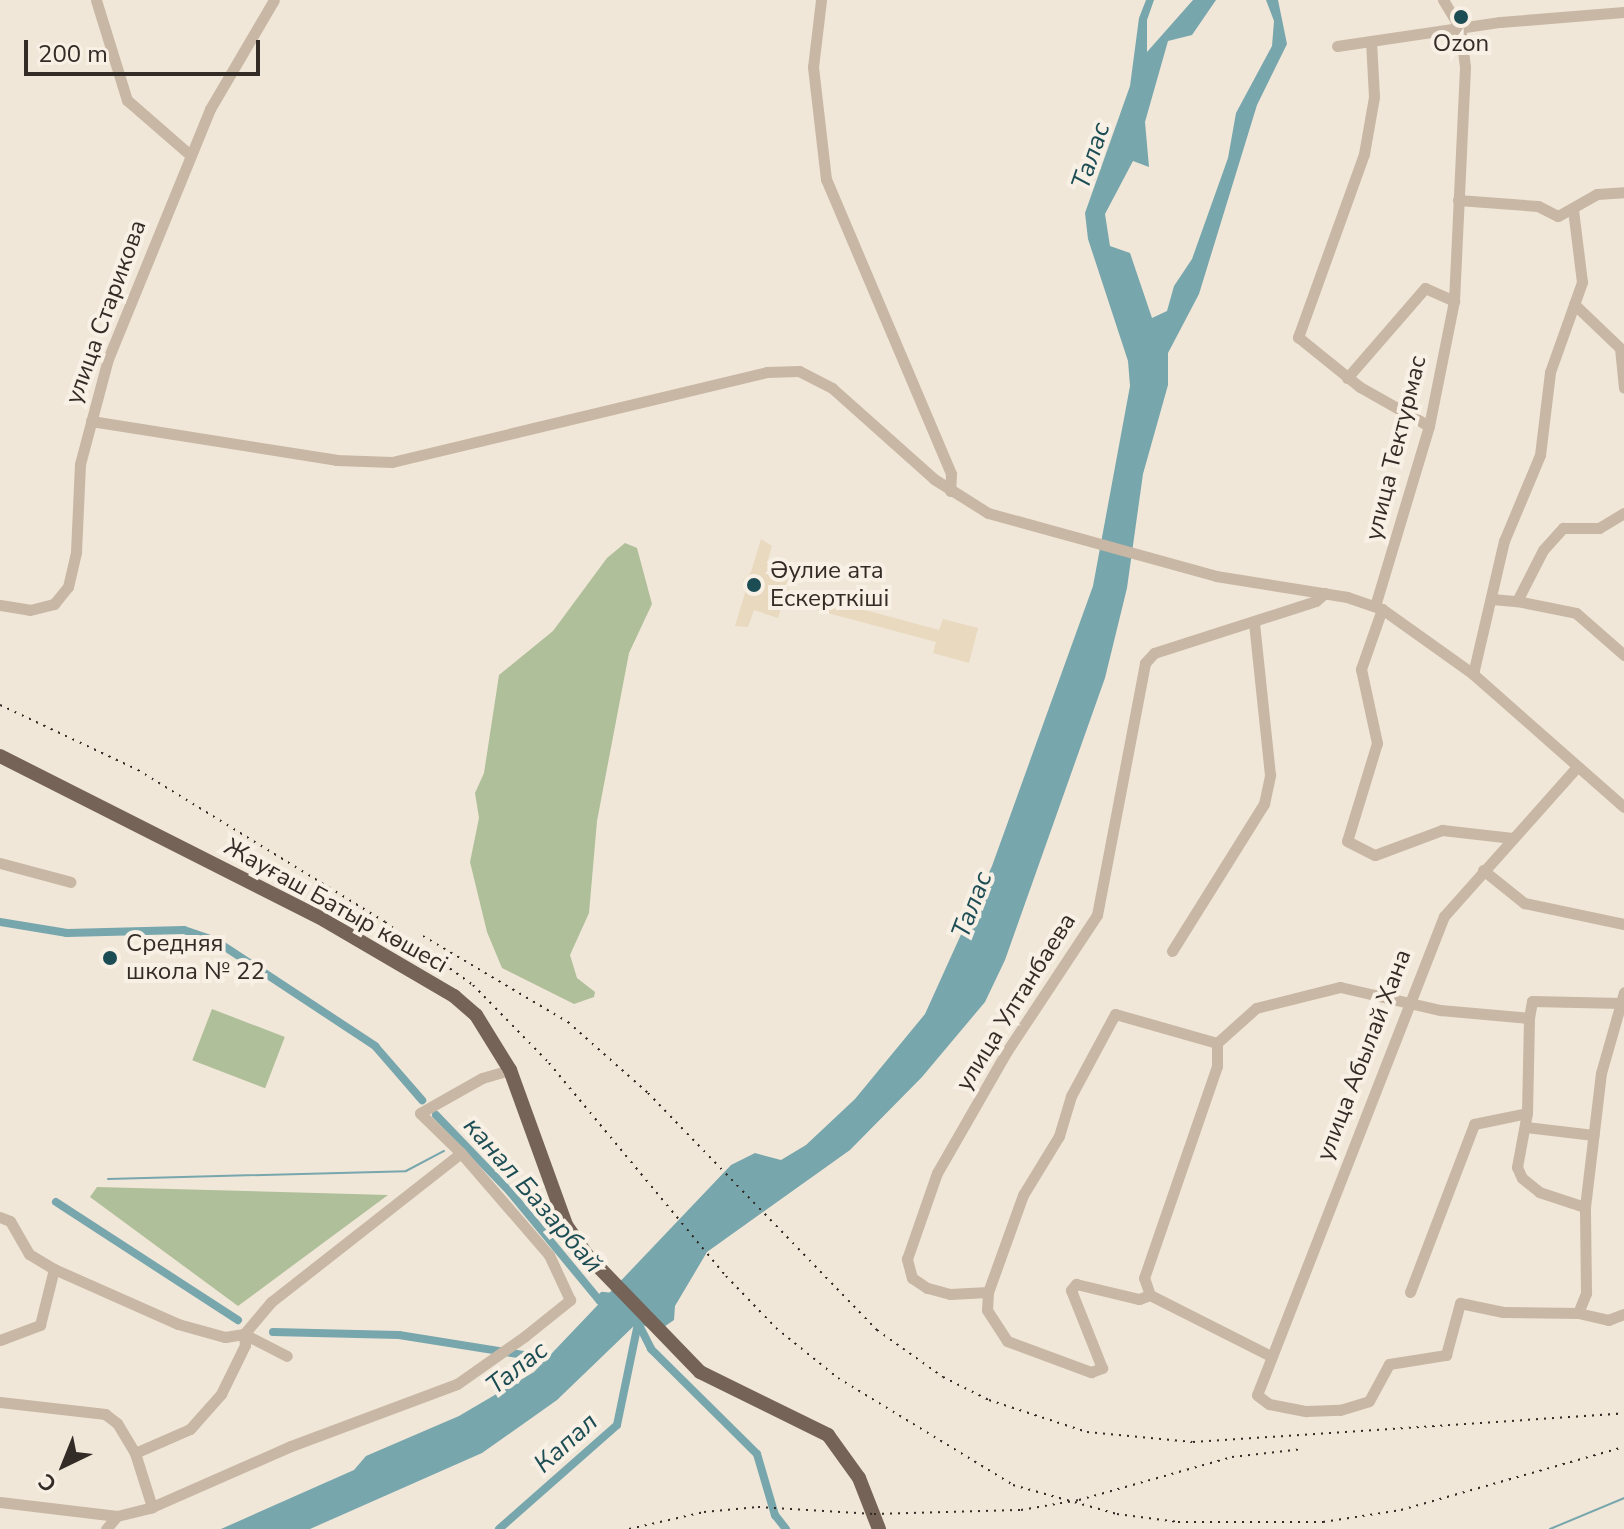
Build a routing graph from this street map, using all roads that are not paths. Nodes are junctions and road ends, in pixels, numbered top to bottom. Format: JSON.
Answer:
{"nodes":[{"id":1,"x":96,"y":0,"type":"edge"},
{"id":2,"x":274,"y":0,"type":"edge"},
{"id":3,"x":821,"y":0,"type":"edge"},
{"id":4,"x":1443,"y":0,"type":"edge"},
{"id":5,"x":1624,"y":12,"type":"edge"},
{"id":6,"x":1460,"y":28,"type":"junction"},
{"id":7,"x":1371,"y":41,"type":"junction"},
{"id":8,"x":1337,"y":46,"type":"dead end"},
{"id":9,"x":190,"y":155,"type":"junction"},
{"id":10,"x":1624,"y":192,"type":"edge"},
{"id":11,"x":1458,"y":200,"type":"junction"},
{"id":12,"x":1573,"y":210,"type":"junction"},
{"id":13,"x":1454,"y":301,"type":"junction"},
{"id":14,"x":1574,"y":304,"type":"junction"},
{"id":15,"x":1347,"y":378,"type":"junction"},
{"id":16,"x":1624,"y":388,"type":"edge"},
{"id":17,"x":91,"y":421,"type":"junction"},
{"id":18,"x":1429,"y":426,"type":"junction"},
{"id":19,"x":950,"y":491,"type":"junction"},
{"id":20,"x":1624,"y":513,"type":"edge"},
{"id":21,"x":1325,"y":593,"type":"junction"},
{"id":22,"x":1492,"y":599,"type":"junction"},
{"id":23,"x":1517,"y":601,"type":"junction"},
{"id":24,"x":0,"y":605,"type":"edge"},
{"id":25,"x":1379,"y":607,"type":"junction"},
{"id":26,"x":1254,"y":622,"type":"junction"},
{"id":27,"x":1624,"y":655,"type":"edge"},
{"id":28,"x":1473,"y":674,"type":"junction"},
{"id":29,"x":0,"y":756,"type":"edge"},
{"id":30,"x":1576,"y":768,"type":"junction"},
{"id":31,"x":1624,"y":807,"type":"edge"},
{"id":32,"x":1513,"y":838,"type":"junction"},
{"id":33,"x":0,"y":863,"type":"edge"},
{"id":34,"x":1483,"y":870,"type":"junction"},
{"id":35,"x":71,"y":882,"type":"dead end"},
{"id":36,"x":1624,"y":924,"type":"edge"},
{"id":37,"x":1172,"y":951,"type":"dead end"},
{"id":38,"x":1622,"y":998,"type":"edge"},
{"id":39,"x":1409,"y":1005,"type":"junction"},
{"id":40,"x":1529,"y":1018,"type":"junction"},
{"id":41,"x":1217,"y":1043,"type":"junction"},
{"id":42,"x":510,"y":1070,"type":"junction"},
{"id":43,"x":1527,"y":1113,"type":"junction"},
{"id":44,"x":1526,"y":1127,"type":"junction"},
{"id":45,"x":1594,"y":1135,"type":"junction"},
{"id":46,"x":461,"y":1153,"type":"junction"},
{"id":47,"x":1585,"y":1207,"type":"junction"},
{"id":48,"x":0,"y":1217,"type":"edge"},
{"id":49,"x":54,"y":1269,"type":"junction"},
{"id":50,"x":988,"y":1292,"type":"junction"},
{"id":51,"x":1410,"y":1292,"type":"dead end"},
{"id":52,"x":1150,"y":1295,"type":"junction"},
{"id":53,"x":1578,"y":1313,"type":"junction"},
{"id":54,"x":1624,"y":1314,"type":"edge"},
{"id":55,"x":244,"y":1334,"type":"junction"},
{"id":56,"x":0,"y":1340,"type":"edge"},
{"id":57,"x":287,"y":1356,"type":"dead end"},
{"id":58,"x":1271,"y":1356,"type":"junction"},
{"id":59,"x":0,"y":1402,"type":"edge"},
{"id":60,"x":135,"y":1453,"type":"junction"},
{"id":61,"x":0,"y":1502,"type":"edge"},
{"id":62,"x":152,"y":1507,"type":"junction"},
{"id":63,"x":117,"y":1516,"type":"junction"},
{"id":64,"x":106,"y":1529,"type":"edge"},
{"id":65,"x":879,"y":1529,"type":"edge"}],
"edges":[{"from":1,"to":9,"type":"street"},
{"from":2,"to":9,"type":"street","name":"улица Старикова"},
{"from":3,"to":19,"type":"street"},
{"from":4,"to":6,"type":"street","name":"улица Тектурмас"},
{"from":5,"to":6,"type":"street"},
{"from":6,"to":7,"type":"street"},
{"from":6,"to":11,"type":"street","name":"улица Тектурмас"},
{"from":7,"to":8,"type":"street"},
{"from":7,"to":15,"type":"street"},
{"from":9,"to":17,"type":"street","name":"улица Старикова"},
{"from":10,"to":12,"type":"street"},
{"from":11,"to":12,"type":"street"},
{"from":11,"to":13,"type":"street","name":"улица Тектурмас"},
{"from":12,"to":14,"type":"street"},
{"from":13,"to":15,"type":"street","name":"улица Тектурмас"},
{"from":13,"to":18,"type":"street","name":"улица Тектурмас"},
{"from":14,"to":16,"type":"street"},
{"from":14,"to":22,"type":"street"},
{"from":15,"to":18,"type":"street"},
{"from":17,"to":19,"type":"street"},
{"from":17,"to":24,"type":"street","name":"улица Старикова"},
{"from":18,"to":25,"type":"street","name":"улица Тектурмас"},
{"from":19,"to":21,"type":"street"},
{"from":20,"to":23,"type":"street"},
{"from":21,"to":25,"type":"street"},
{"from":21,"to":26,"type":"street","name":"улица Ултанбаева"},
{"from":22,"to":23,"type":"street"},
{"from":22,"to":28,"type":"street"},
{"from":23,"to":27,"type":"street"},
{"from":25,"to":28,"type":"street"},
{"from":25,"to":32,"type":"street","name":"улица Тектурмас"},
{"from":26,"to":37,"type":"street"},
{"from":26,"to":50,"type":"street","name":"улица Ултанбаева"},
{"from":28,"to":30,"type":"street"},
{"from":29,"to":42,"type":"main road","name":"Жауғаш Батыр көшесі"},
{"from":30,"to":31,"type":"street"},
{"from":30,"to":32,"type":"street","name":"улица Абылай Хана"},
{"from":32,"to":34,"type":"street","name":"улица Абылай Хана"},
{"from":33,"to":35,"type":"street"},
{"from":34,"to":36,"type":"street"},
{"from":34,"to":39,"type":"street","name":"улица Абылай Хана"},
{"from":38,"to":40,"type":"street"},
{"from":38,"to":45,"type":"street"},
{"from":39,"to":40,"type":"street"},
{"from":39,"to":41,"type":"street"},
{"from":39,"to":58,"type":"street","name":"улица Абылай Хана"},
{"from":40,"to":43,"type":"street"},
{"from":41,"to":50,"type":"street"},
{"from":41,"to":52,"type":"street"},
{"from":42,"to":46,"type":"street"},
{"from":42,"to":65,"type":"main road","name":"Жауғаш Батыр көшесі"},
{"from":43,"to":44,"type":"street"},
{"from":43,"to":51,"type":"street"},
{"from":44,"to":45,"type":"street"},
{"from":44,"to":47,"type":"street"},
{"from":45,"to":47,"type":"street"},
{"from":46,"to":55,"type":"street"},
{"from":46,"to":62,"type":"street"},
{"from":47,"to":53,"type":"street"},
{"from":48,"to":49,"type":"street"},
{"from":49,"to":55,"type":"street"},
{"from":49,"to":56,"type":"street"},
{"from":50,"to":52,"type":"street"},
{"from":52,"to":58,"type":"street"},
{"from":53,"to":54,"type":"street"},
{"from":53,"to":58,"type":"street","name":"улица Абылай Хана"},
{"from":55,"to":57,"type":"street"},
{"from":55,"to":60,"type":"street"},
{"from":59,"to":60,"type":"street"},
{"from":60,"to":62,"type":"street"},
{"from":61,"to":63,"type":"street"},
{"from":62,"to":63,"type":"street"},
{"from":63,"to":64,"type":"street"}]}
